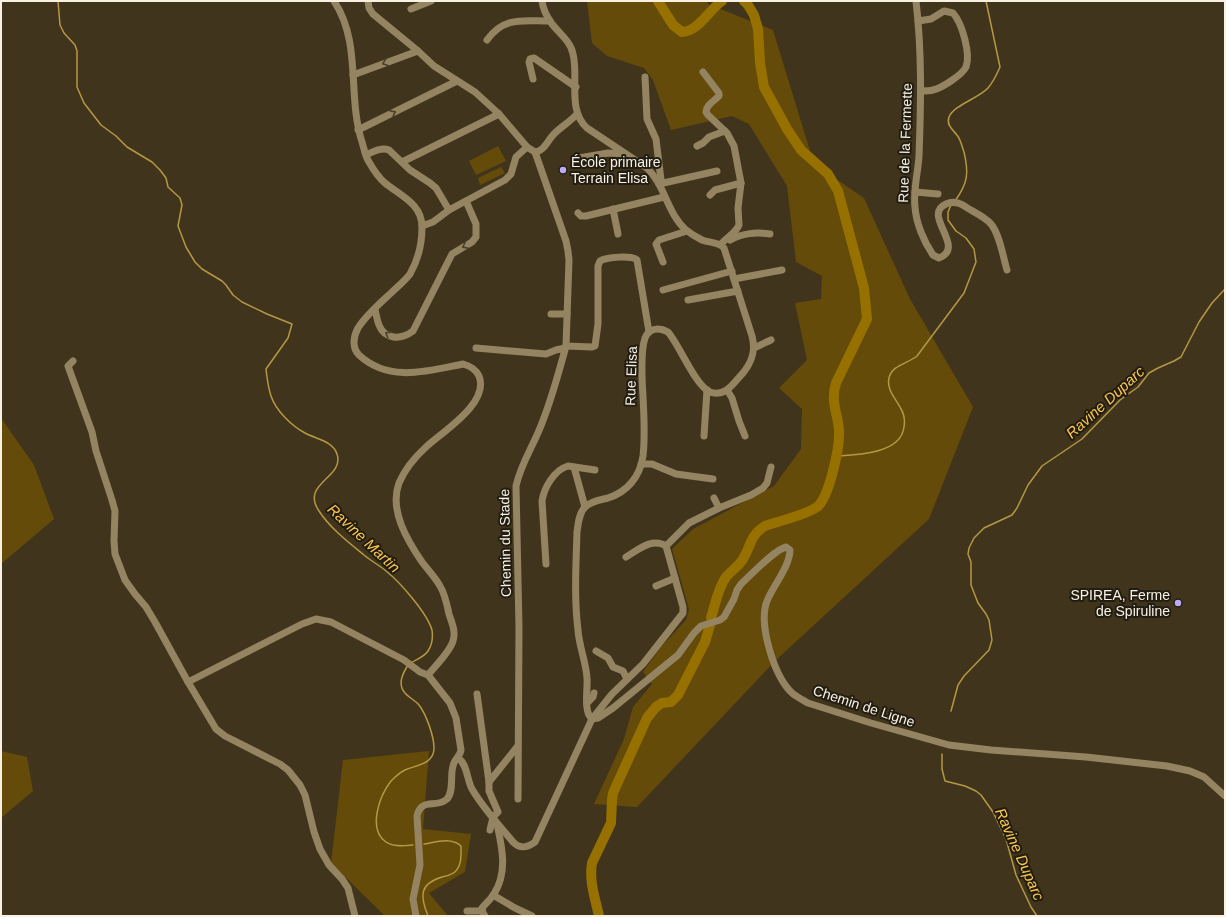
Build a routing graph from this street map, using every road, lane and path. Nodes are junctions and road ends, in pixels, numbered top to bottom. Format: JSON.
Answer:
{"nodes":[{"id":1,"x":334,"y":1,"type":"edge"},
{"id":2,"x":368,"y":1,"type":"edge"},
{"id":3,"x":431,"y":1,"type":"edge"},
{"id":4,"x":542,"y":1,"type":"edge"},
{"id":5,"x":916,"y":1,"type":"edge"},
{"id":6,"x":411,"y":9,"type":"dead end"},
{"id":7,"x":550,"y":21,"type":"junction"},
{"id":8,"x":918,"y":21,"type":"junction"},
{"id":9,"x":487,"y":40,"type":"dead end"},
{"id":10,"x":418,"y":51,"type":"junction"},
{"id":11,"x":703,"y":72,"type":"dead end"},
{"id":12,"x":353,"y":75,"type":"junction"},
{"id":13,"x":645,"y":77,"type":"dead end"},
{"id":14,"x":533,"y":79,"type":"dead end"},
{"id":15,"x":457,"y":81,"type":"junction"},
{"id":16,"x":576,"y":87,"type":"junction"},
{"id":17,"x":920,"y":91,"type":"junction"},
{"id":18,"x":499,"y":114,"type":"junction"},
{"id":19,"x":577,"y":114,"type":"junction"},
{"id":20,"x":358,"y":130,"type":"junction"},
{"id":21,"x":725,"y":131,"type":"junction"},
{"id":22,"x":697,"y":146,"type":"dead end"},
{"id":23,"x":527,"y":147,"type":"junction"},
{"id":24,"x":535,"y":152,"type":"junction"},
{"id":25,"x":625,"y":154,"type":"junction"},
{"id":26,"x":366,"y":155,"type":"junction"},
{"id":27,"x":579,"y":158,"type":"dead end"},
{"id":28,"x":402,"y":162,"type":"junction"},
{"id":29,"x":717,"y":171,"type":"dead end"},
{"id":30,"x":741,"y":183,"type":"junction"},
{"id":31,"x":659,"y":184,"type":"junction"},
{"id":32,"x":915,"y":192,"type":"junction"},
{"id":33,"x":938,"y":194,"type":"dead end"},
{"id":34,"x":710,"y":195,"type":"dead end"},
{"id":35,"x":664,"y":197,"type":"junction"},
{"id":36,"x":466,"y":201,"type":"junction"},
{"id":37,"x":613,"y":209,"type":"junction"},
{"id":38,"x":449,"y":210,"type":"junction"},
{"id":39,"x":578,"y":213,"type":"dead end"},
{"id":40,"x":422,"y":226,"type":"junction"},
{"id":41,"x":687,"y":231,"type":"junction"},
{"id":42,"x":618,"y":234,"type":"dead end"},
{"id":43,"x":770,"y":234,"type":"dead end"},
{"id":44,"x":721,"y":244,"type":"junction"},
{"id":45,"x":663,"y":262,"type":"dead end"},
{"id":46,"x":782,"y":270,"type":"dead end"},
{"id":47,"x":1007,"y":270,"type":"dead end"},
{"id":48,"x":732,"y":271,"type":"junction"},
{"id":49,"x":734,"y":279,"type":"junction"},
{"id":50,"x":664,"y":290,"type":"dead end"},
{"id":51,"x":738,"y":291,"type":"junction"},
{"id":52,"x":688,"y":300,"type":"dead end"},
{"id":53,"x":374,"y":309,"type":"junction"},
{"id":54,"x":551,"y":314,"type":"dead end"},
{"id":55,"x":567,"y":314,"type":"junction"},
{"id":56,"x":649,"y":332,"type":"junction"},
{"id":57,"x":771,"y":340,"type":"dead end"},
{"id":58,"x":566,"y":347,"type":"junction"},
{"id":59,"x":476,"y":348,"type":"dead end"},
{"id":60,"x":754,"y":348,"type":"junction"},
{"id":61,"x":72,"y":361,"type":"dead end"},
{"id":62,"x":707,"y":390,"type":"junction"},
{"id":63,"x":727,"y":390,"type":"junction"},
{"id":64,"x":704,"y":436,"type":"dead end"},
{"id":65,"x":745,"y":436,"type":"dead end"},
{"id":66,"x":641,"y":464,"type":"junction"},
{"id":67,"x":574,"y":467,"type":"junction"},
{"id":68,"x":771,"y":467,"type":"dead end"},
{"id":69,"x":595,"y":470,"type":"dead end"},
{"id":70,"x":713,"y":479,"type":"dead end"},
{"id":71,"x":714,"y":498,"type":"dead end"},
{"id":72,"x":585,"y":507,"type":"junction"},
{"id":73,"x":718,"y":508,"type":"junction"},
{"id":74,"x":666,"y":546,"type":"junction"},
{"id":75,"x":626,"y":557,"type":"dead end"},
{"id":76,"x":546,"y":564,"type":"dead end"},
{"id":77,"x":675,"y":578,"type":"junction"},
{"id":78,"x":656,"y":586,"type":"dead end"},
{"id":79,"x":596,"y":651,"type":"dead end"},
{"id":80,"x":428,"y":675,"type":"junction"},
{"id":81,"x":627,"y":679,"type":"junction"},
{"id":82,"x":188,"y":682,"type":"junction"},
{"id":83,"x":594,"y":692,"type":"dead end"},
{"id":84,"x":477,"y":694,"type":"dead end"},
{"id":85,"x":587,"y":703,"type":"junction"},
{"id":86,"x":592,"y":718,"type":"junction"},
{"id":87,"x":517,"y":747,"type":"junction"},
{"id":88,"x":458,"y":758,"type":"junction"},
{"id":89,"x":489,"y":782,"type":"junction"},
{"id":90,"x":1225,"y":796,"type":"edge"},
{"id":91,"x":518,"y":800,"type":"dead end"},
{"id":92,"x":495,"y":819,"type":"junction"},
{"id":93,"x":490,"y":830,"type":"dead end"},
{"id":94,"x":493,"y":895,"type":"junction"},
{"id":95,"x":467,"y":911,"type":"dead end"},
{"id":96,"x":484,"y":913,"type":"edge"},
{"id":97,"x":355,"y":916,"type":"edge"},
{"id":98,"x":416,"y":916,"type":"edge"},
{"id":99,"x":532,"y":916,"type":"edge"}],
"edges":[{"from":1,"to":12,"type":"street"},
{"from":2,"to":10,"type":"street"},
{"from":3,"to":6,"type":"street"},
{"from":4,"to":7,"type":"street"},
{"from":5,"to":8,"type":"street","name":"Rue de la Fermette"},
{"from":7,"to":9,"type":"street"},
{"from":7,"to":16,"type":"street"},
{"from":8,"to":17,"type":"street","name":"Rue de la Fermette"},
{"from":8,"to":17,"type":"street"},
{"from":10,"to":12,"type":"street","one_way":true},
{"from":10,"to":15,"type":"street"},
{"from":11,"to":21,"type":"street"},
{"from":12,"to":20,"type":"street"},
{"from":13,"to":31,"type":"street"},
{"from":14,"to":16,"type":"street"},
{"from":15,"to":18,"type":"street"},
{"from":20,"to":15,"type":"street","one_way":true},
{"from":16,"to":19,"type":"street"},
{"from":17,"to":32,"type":"street","name":"Rue de la Fermette"},
{"from":18,"to":23,"type":"street"},
{"from":18,"to":28,"type":"street"},
{"from":19,"to":24,"type":"street"},
{"from":19,"to":25,"type":"street"},
{"from":20,"to":26,"type":"street"},
{"from":21,"to":22,"type":"street"},
{"from":21,"to":30,"type":"street"},
{"from":23,"to":24,"type":"street"},
{"from":23,"to":36,"type":"street"},
{"from":24,"to":55,"type":"street","name":"Chemin du Stade"},
{"from":25,"to":27,"type":"street"},
{"from":25,"to":31,"type":"street"},
{"from":26,"to":28,"type":"street"},
{"from":26,"to":40,"type":"street"},
{"from":28,"to":38,"type":"street"},
{"from":29,"to":31,"type":"street"},
{"from":30,"to":34,"type":"street"},
{"from":30,"to":44,"type":"street"},
{"from":31,"to":35,"type":"street"},
{"from":32,"to":33,"type":"street"},
{"from":32,"to":47,"type":"street","name":"Rue de la Fermette"},
{"from":35,"to":37,"type":"street"},
{"from":35,"to":41,"type":"street"},
{"from":36,"to":38,"type":"street"},
{"from":36,"to":53,"type":"street","one_way":true},
{"from":37,"to":39,"type":"street"},
{"from":37,"to":42,"type":"street"},
{"from":38,"to":40,"type":"street"},
{"from":40,"to":53,"type":"street"},
{"from":41,"to":44,"type":"street"},
{"from":41,"to":45,"type":"street"},
{"from":43,"to":44,"type":"street"},
{"from":44,"to":48,"type":"street"},
{"from":46,"to":49,"type":"street"},
{"from":48,"to":49,"type":"street"},
{"from":48,"to":50,"type":"street"},
{"from":49,"to":51,"type":"street"},
{"from":51,"to":52,"type":"street"},
{"from":51,"to":60,"type":"street"},
{"from":53,"to":80,"type":"street"},
{"from":54,"to":55,"type":"street"},
{"from":55,"to":58,"type":"street","name":"Chemin du Stade"},
{"from":56,"to":58,"type":"street"},
{"from":56,"to":62,"type":"street","name":"Rue Elisa"},
{"from":56,"to":66,"type":"street","name":"Rue Elisa"},
{"from":57,"to":60,"type":"street"},
{"from":58,"to":59,"type":"street"},
{"from":58,"to":87,"type":"street","name":"Chemin du Stade"},
{"from":60,"to":63,"type":"street"},
{"from":61,"to":82,"type":"street"},
{"from":62,"to":63,"type":"street"},
{"from":62,"to":64,"type":"street"},
{"from":63,"to":65,"type":"street"},
{"from":66,"to":70,"type":"street"},
{"from":66,"to":72,"type":"street","name":"Rue Elisa"},
{"from":67,"to":69,"type":"street"},
{"from":67,"to":72,"type":"street"},
{"from":67,"to":76,"type":"street"},
{"from":68,"to":73,"type":"street"},
{"from":71,"to":73,"type":"street"},
{"from":72,"to":85,"type":"street"},
{"from":73,"to":74,"type":"street"},
{"from":74,"to":75,"type":"street"},
{"from":74,"to":77,"type":"street"},
{"from":77,"to":78,"type":"street"},
{"from":77,"to":81,"type":"street"},
{"from":79,"to":81,"type":"street"},
{"from":80,"to":82,"type":"street"},
{"from":80,"to":88,"type":"street"},
{"from":81,"to":86,"type":"street"},
{"from":82,"to":97,"type":"street"},
{"from":83,"to":85,"type":"street"},
{"from":84,"to":89,"type":"street"},
{"from":85,"to":86,"type":"street"},
{"from":86,"to":90,"type":"street","name":"Chemin de Ligne"},
{"from":86,"to":92,"type":"street"},
{"from":87,"to":89,"type":"street"},
{"from":87,"to":91,"type":"street","name":"Chemin du Stade"},
{"from":88,"to":92,"type":"street"},
{"from":88,"to":98,"type":"street"},
{"from":89,"to":92,"type":"street"},
{"from":92,"to":93,"type":"street"},
{"from":92,"to":94,"type":"street"},
{"from":94,"to":96,"type":"street"},
{"from":94,"to":99,"type":"street"},
{"from":95,"to":96,"type":"street"}]}
